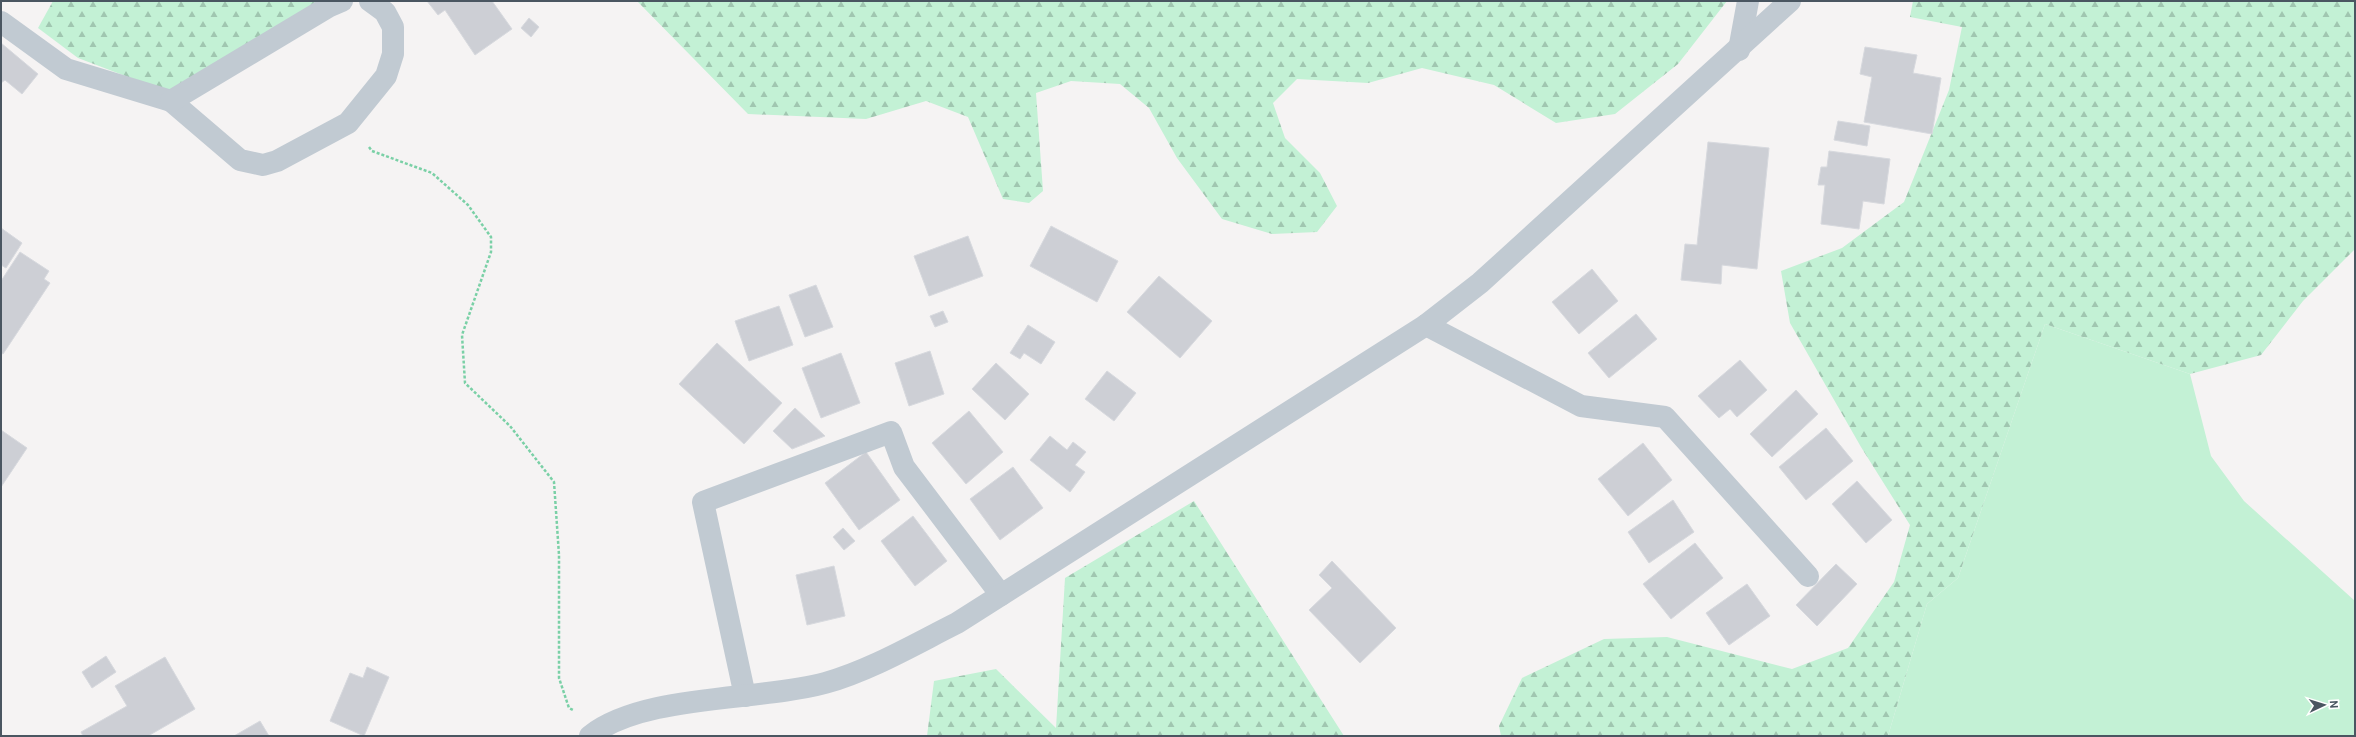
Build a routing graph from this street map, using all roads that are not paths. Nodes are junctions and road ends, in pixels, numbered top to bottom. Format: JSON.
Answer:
{"nodes":[{"id":1,"x":342,"y":1,"type":"edge"},
{"id":2,"x":370,"y":1,"type":"edge"},
{"id":3,"x":1748,"y":1,"type":"edge"},
{"id":4,"x":1790,"y":1,"type":"edge"},
{"id":5,"x":1,"y":22,"type":"edge"},
{"id":6,"x":1739,"y":50,"type":"junction"},
{"id":7,"x":171,"y":101,"type":"junction"},
{"id":8,"x":1426,"y":325,"type":"junction"},
{"id":9,"x":1808,"y":576,"type":"dead end"},
{"id":10,"x":1001,"y":595,"type":"junction"},
{"id":11,"x":745,"y":696,"type":"junction"},
{"id":12,"x":595,"y":732,"type":"edge"}],
"edges":[{"from":1,"to":7,"type":"street"},
{"from":2,"to":7,"type":"street"},
{"from":3,"to":6,"type":"street"},
{"from":4,"to":6,"type":"street"},
{"from":5,"to":7,"type":"street"},
{"from":6,"to":8,"type":"street"},
{"from":8,"to":9,"type":"street"},
{"from":8,"to":10,"type":"street"},
{"from":10,"to":11,"type":"street"},
{"from":10,"to":11,"type":"street"},
{"from":11,"to":12,"type":"street"}]}
